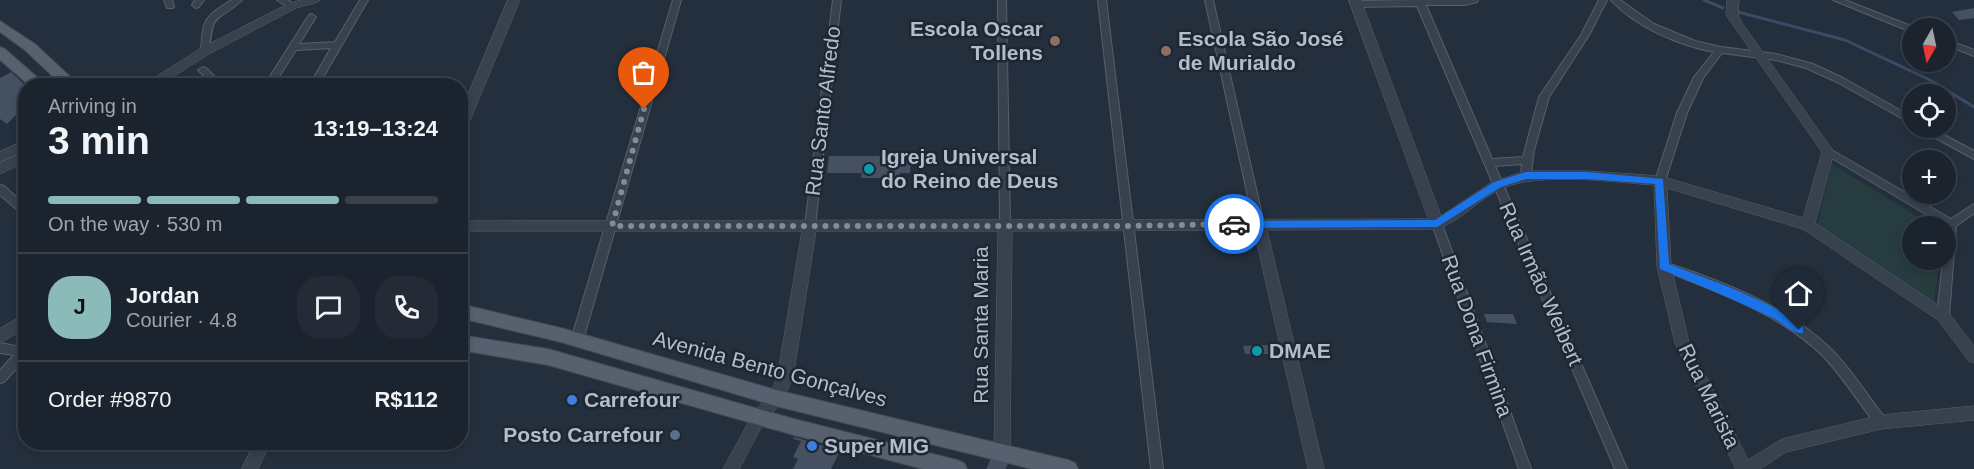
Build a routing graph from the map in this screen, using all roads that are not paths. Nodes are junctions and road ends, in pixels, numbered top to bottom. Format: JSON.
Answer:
{"nodes":[{"id":1,"x":238,"y":0,"type":"edge"},
{"id":2,"x":315,"y":0,"type":"edge"},
{"id":3,"x":364,"y":0,"type":"edge"},
{"id":4,"x":514,"y":0,"type":"edge"},
{"id":5,"x":677,"y":0,"type":"edge"},
{"id":6,"x":837,"y":0,"type":"edge"},
{"id":7,"x":1002,"y":0,"type":"edge"},
{"id":8,"x":1102,"y":0,"type":"edge"},
{"id":9,"x":1209,"y":0,"type":"edge"},
{"id":10,"x":1474,"y":0,"type":"edge"},
{"id":11,"x":1604,"y":0,"type":"edge"},
{"id":12,"x":1615,"y":0,"type":"edge"},
{"id":13,"x":1733,"y":0,"type":"edge"},
{"id":14,"x":1837,"y":0,"type":"edge"},
{"id":15,"x":1420,"y":1,"type":"edge"},
{"id":16,"x":1356,"y":2,"type":"edge"},
{"id":17,"x":287,"y":3,"type":"edge"},
{"id":18,"x":312,"y":17,"type":"dead end"},
{"id":19,"x":0,"y":25,"type":"edge"},
{"id":20,"x":1902,"y":25,"type":"edge"},
{"id":21,"x":337,"y":45,"type":"junction"},
{"id":22,"x":1956,"y":46,"type":"edge"},
{"id":23,"x":293,"y":47,"type":"junction"},
{"id":24,"x":1720,"y":50,"type":"junction"},
{"id":25,"x":205,"y":51,"type":"junction"},
{"id":26,"x":0,"y":52,"type":"edge"},
{"id":27,"x":1758,"y":53,"type":"junction"},
{"id":28,"x":1974,"y":53,"type":"edge"},
{"id":29,"x":204,"y":70,"type":"dead end"},
{"id":30,"x":31,"y":78,"type":"edge"},
{"id":31,"x":64,"y":78,"type":"edge"},
{"id":32,"x":157,"y":78,"type":"edge"},
{"id":33,"x":212,"y":78,"type":"edge"},
{"id":34,"x":273,"y":78,"type":"edge"},
{"id":35,"x":318,"y":78,"type":"edge"},
{"id":36,"x":468,"y":111,"type":"edge"},
{"id":37,"x":1902,"y":116,"type":"edge"},
{"id":38,"x":1943,"y":138,"type":"edge"},
{"id":39,"x":18,"y":148,"type":"edge"},
{"id":40,"x":1828,"y":152,"type":"junction"},
{"id":41,"x":1974,"y":155,"type":"edge"},
{"id":42,"x":0,"y":158,"type":"edge"},
{"id":43,"x":18,"y":159,"type":"edge"},
{"id":44,"x":1528,"y":160,"type":"junction"},
{"id":45,"x":1489,"y":163,"type":"junction"},
{"id":46,"x":0,"y":169,"type":"edge"},
{"id":47,"x":1526,"y":176,"type":"junction"},
{"id":48,"x":1660,"y":181,"type":"junction"},
{"id":49,"x":1497,"y":185,"type":"junction"},
{"id":50,"x":0,"y":189,"type":"edge"},
{"id":51,"x":18,"y":206,"type":"edge"},
{"id":52,"x":1974,"y":208,"type":"edge"},
{"id":53,"x":1938,"y":216,"type":"edge"},
{"id":54,"x":1956,"y":221,"type":"edge"},
{"id":55,"x":1259,"y":224,"type":"junction"},
{"id":56,"x":1437,"y":224,"type":"junction"},
{"id":57,"x":1005,"y":225,"type":"junction"},
{"id":58,"x":1808,"y":225,"type":"junction"},
{"id":59,"x":468,"y":226,"type":"edge"},
{"id":60,"x":612,"y":226,"type":"junction"},
{"id":61,"x":810,"y":226,"type":"junction"},
{"id":62,"x":1127,"y":226,"type":"junction"},
{"id":63,"x":1664,"y":266,"type":"junction"},
{"id":64,"x":1948,"y":270,"type":"edge"},
{"id":65,"x":468,"y":313,"type":"edge"},
{"id":66,"x":1943,"y":316,"type":"junction"},
{"id":67,"x":18,"y":326,"type":"edge"},
{"id":68,"x":0,"y":337,"type":"edge"},
{"id":69,"x":577,"y":340,"type":"junction"},
{"id":70,"x":468,"y":343,"type":"edge"},
{"id":71,"x":0,"y":348,"type":"edge"},
{"id":72,"x":18,"y":351,"type":"edge"},
{"id":73,"x":1974,"y":357,"type":"edge"},
{"id":74,"x":18,"y":359,"type":"edge"},
{"id":75,"x":0,"y":378,"type":"edge"},
{"id":76,"x":776,"y":398,"type":"junction"},
{"id":77,"x":1974,"y":412,"type":"edge"},
{"id":78,"x":759,"y":417,"type":"junction"},
{"id":79,"x":1881,"y":422,"type":"junction"},
{"id":80,"x":259,"y":450,"type":"edge"},
{"id":81,"x":999,"y":461,"type":"edge"},
{"id":82,"x":250,"y":469,"type":"edge"},
{"id":83,"x":731,"y":469,"type":"edge"},
{"id":84,"x":957,"y":469,"type":"edge"},
{"id":85,"x":1068,"y":469,"type":"edge"},
{"id":86,"x":1157,"y":469,"type":"edge"},
{"id":87,"x":1316,"y":469,"type":"edge"},
{"id":88,"x":1525,"y":469,"type":"edge"},
{"id":89,"x":1621,"y":469,"type":"edge"},
{"id":90,"x":1745,"y":469,"type":"edge"}],
"edges":[{"from":1,"to":25,"type":"street"},
{"from":2,"to":17,"type":"street"},
{"from":3,"to":21,"type":"street"},
{"from":4,"to":36,"type":"street"},
{"from":5,"to":60,"type":"street"},
{"from":6,"to":61,"type":"street","name":"Rua Santo Alfredo"},
{"from":7,"to":57,"type":"street","name":"Rua Santa Maria"},
{"from":8,"to":62,"type":"street"},
{"from":9,"to":55,"type":"street"},
{"from":10,"to":15,"type":"street"},
{"from":11,"to":44,"type":"street"},
{"from":12,"to":24,"type":"street"},
{"from":13,"to":27,"type":"street"},
{"from":14,"to":20,"type":"street"},
{"from":15,"to":16,"type":"street"},
{"from":15,"to":45,"type":"street","name":"Rua Irmão Weibert"},
{"from":16,"to":56,"type":"street","name":"Rua Dona Firmina"},
{"from":17,"to":25,"type":"street"},
{"from":18,"to":23,"type":"street"},
{"from":19,"to":31,"type":"main road"},
{"from":21,"to":23,"type":"street"},
{"from":21,"to":35,"type":"street"},
{"from":22,"to":28,"type":"street"},
{"from":23,"to":34,"type":"street"},
{"from":24,"to":27,"type":"street"},
{"from":24,"to":48,"type":"street","name":"Rua Marista"},
{"from":25,"to":32,"type":"street"},
{"from":26,"to":30,"type":"main road"},
{"from":27,"to":37,"type":"street"},
{"from":27,"to":40,"type":"street"},
{"from":29,"to":33,"type":"street"},
{"from":38,"to":41,"type":"street"},
{"from":39,"to":42,"type":"street"},
{"from":40,"to":53,"type":"street"},
{"from":40,"to":58,"type":"street"},
{"from":43,"to":46,"type":"street"},
{"from":44,"to":45,"type":"street"},
{"from":44,"to":47,"type":"street"},
{"from":45,"to":49,"type":"street","name":"Rua Irmão Weibert"},
{"from":47,"to":48,"type":"street"},
{"from":47,"to":49,"type":"street"},
{"from":48,"to":58,"type":"street"},
{"from":48,"to":63,"type":"street","name":"Rua Marista"},
{"from":49,"to":56,"type":"street"},
{"from":49,"to":89,"type":"street","name":"Rua Irmão Weibert"},
{"from":50,"to":51,"type":"street"},
{"from":52,"to":54,"type":"street"},
{"from":55,"to":56,"type":"street"},
{"from":55,"to":62,"type":"street"},
{"from":55,"to":87,"type":"street"},
{"from":56,"to":88,"type":"street","name":"Rua Dona Firmina"},
{"from":57,"to":61,"type":"street"},
{"from":57,"to":62,"type":"street"},
{"from":57,"to":81,"type":"street","name":"Rua Santa Maria"},
{"from":58,"to":66,"type":"street"},
{"from":59,"to":60,"type":"street"},
{"from":60,"to":61,"type":"street"},
{"from":60,"to":69,"type":"street"},
{"from":61,"to":76,"type":"street","name":"Rua Santo Alfredo"},
{"from":62,"to":86,"type":"street"},
{"from":63,"to":79,"type":"street"},
{"from":63,"to":90,"type":"street","name":"Rua Marista"},
{"from":64,"to":66,"type":"street"},
{"from":65,"to":69,"type":"main road","name":"Avenida Bento Gonçalves"},
{"from":66,"to":73,"type":"street"},
{"from":67,"to":68,"type":"street"},
{"from":69,"to":76,"type":"main road","name":"Avenida Bento Gonçalves"},
{"from":70,"to":78,"type":"main road"},
{"from":71,"to":72,"type":"street"},
{"from":74,"to":75,"type":"street"},
{"from":76,"to":78,"type":"street"},
{"from":76,"to":81,"type":"main road","name":"Avenida Bento Gonçalves"},
{"from":77,"to":79,"type":"street"},
{"from":78,"to":83,"type":"street"},
{"from":78,"to":84,"type":"main road"},
{"from":79,"to":90,"type":"street"},
{"from":80,"to":82,"type":"street"},
{"from":81,"to":85,"type":"main road","name":"Avenida Bento Gonçalves"}]}
